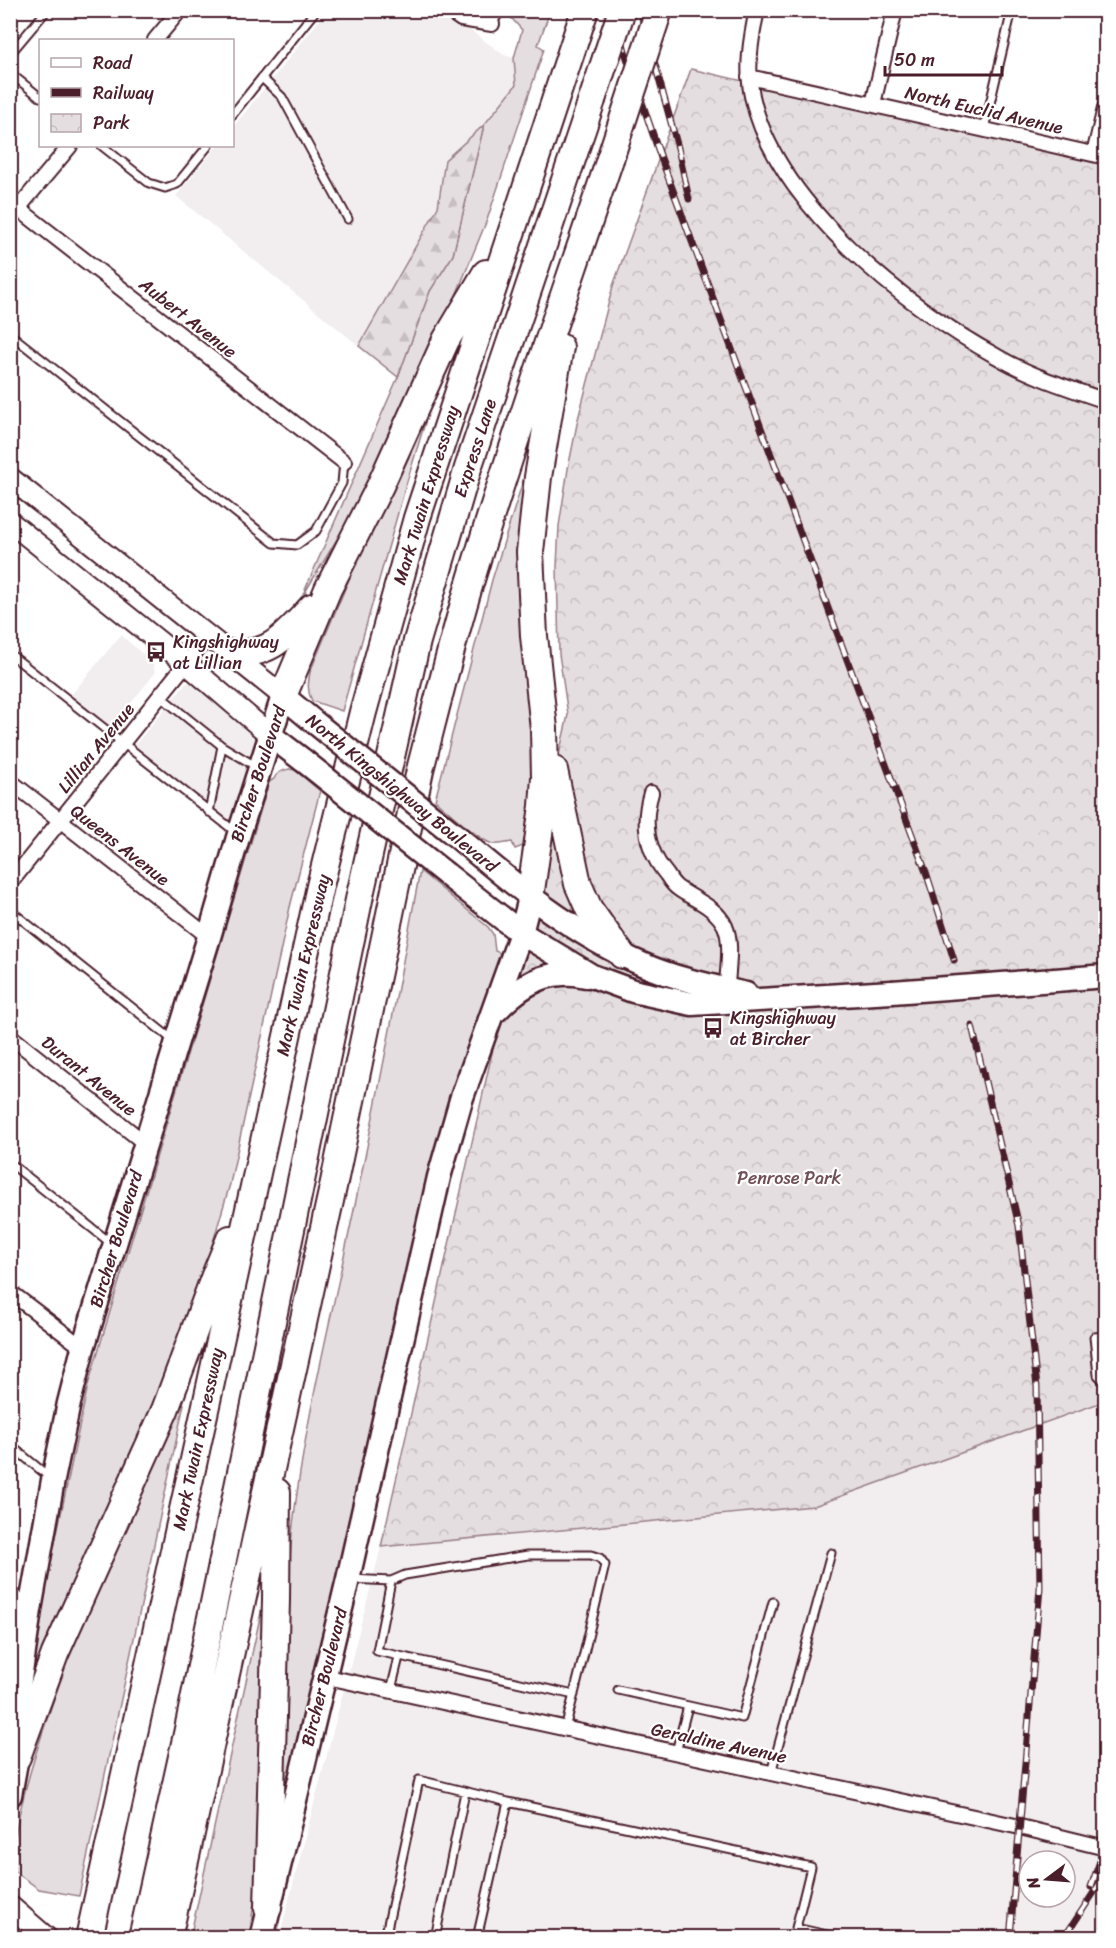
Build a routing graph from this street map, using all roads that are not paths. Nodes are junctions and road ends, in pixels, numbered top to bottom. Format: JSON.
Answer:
{"nodes":[{"id":1,"x":47,"y":10,"type":"edge"},
{"id":2,"x":180,"y":10,"type":"edge"},
{"id":3,"x":316,"y":10,"type":"edge"},
{"id":4,"x":448,"y":10,"type":"edge"},
{"id":5,"x":501,"y":10,"type":"edge"},
{"id":6,"x":585,"y":10,"type":"edge"},
{"id":7,"x":622,"y":10,"type":"edge"},
{"id":8,"x":659,"y":10,"type":"edge"},
{"id":9,"x":758,"y":10,"type":"edge"},
{"id":10,"x":895,"y":10,"type":"edge"},
{"id":11,"x":1012,"y":10,"type":"edge"},
{"id":12,"x":492,"y":24,"type":"joint"},
{"id":13,"x":156,"y":39,"type":"edge"},
{"id":14,"x":10,"y":54,"type":"edge"},
{"id":15,"x":10,"y":73,"type":"edge"},
{"id":16,"x":749,"y":77,"type":"junction"},
{"id":17,"x":262,"y":78,"type":"junction"},
{"id":18,"x":39,"y":95,"type":"edge"},
{"id":19,"x":873,"y":104,"type":"junction"},
{"id":20,"x":1106,"y":104,"type":"edge"},
{"id":21,"x":234,"y":113,"type":"edge"},
{"id":22,"x":984,"y":129,"type":"junction"},
{"id":23,"x":69,"y":147,"type":"edge"},
{"id":24,"x":103,"y":147,"type":"edge"},
{"id":25,"x":207,"y":147,"type":"edge"},
{"id":26,"x":1100,"y":155,"type":"edge"},
{"id":27,"x":13,"y":209,"type":"edge"},
{"id":28,"x":348,"y":219,"type":"dead end"},
{"id":29,"x":512,"y":228,"type":"junction"},
{"id":30,"x":573,"y":270,"type":"junction"},
{"id":31,"x":10,"y":334,"type":"edge"},
{"id":32,"x":1106,"y":401,"type":"edge"},
{"id":33,"x":344,"y":462,"type":"joint"},
{"id":34,"x":10,"y":478,"type":"edge"},
{"id":35,"x":10,"y":522,"type":"edge"},
{"id":36,"x":328,"y":589,"type":"junction"},
{"id":37,"x":208,"y":636,"type":"junction"},
{"id":38,"x":229,"y":653,"type":"junction"},
{"id":39,"x":10,"y":654,"type":"edge"},
{"id":40,"x":187,"y":664,"type":"junction"},
{"id":41,"x":160,"y":696,"type":"junction"},
{"id":42,"x":283,"y":696,"type":"junction"},
{"id":43,"x":544,"y":729,"type":"junction"},
{"id":44,"x":270,"y":735,"type":"junction"},
{"id":45,"x":122,"y":744,"type":"junction"},
{"id":46,"x":222,"y":746,"type":"junction"},
{"id":47,"x":260,"y":768,"type":"junction"},
{"id":48,"x":10,"y":781,"type":"edge"},
{"id":49,"x":651,"y":793,"type":"dead end"},
{"id":50,"x":209,"y":812,"type":"junction"},
{"id":51,"x":60,"y":821,"type":"junction"},
{"id":52,"x":238,"y":834,"type":"junction"},
{"id":53,"x":10,"y":883,"type":"edge"},
{"id":54,"x":530,"y":898,"type":"junction"},
{"id":55,"x":10,"y":910,"type":"edge"},
{"id":56,"x":520,"y":933,"type":"junction"},
{"id":57,"x":209,"y":937,"type":"junction"},
{"id":58,"x":622,"y":955,"type":"junction"},
{"id":59,"x":592,"y":976,"type":"junction"},
{"id":60,"x":1106,"y":976,"type":"edge"},
{"id":61,"x":727,"y":990,"type":"junction"},
{"id":62,"x":771,"y":1000,"type":"junction"},
{"id":63,"x":492,"y":1015,"type":"junction"},
{"id":64,"x":10,"y":1036,"type":"edge"},
{"id":65,"x":176,"y":1042,"type":"junction"},
{"id":66,"x":146,"y":1144,"type":"junction"},
{"id":67,"x":10,"y":1163,"type":"edge"},
{"id":68,"x":255,"y":1178,"type":"junction"},
{"id":69,"x":114,"y":1246,"type":"junction"},
{"id":70,"x":10,"y":1292,"type":"edge"},
{"id":71,"x":1106,"y":1335,"type":"edge"},
{"id":72,"x":83,"y":1348,"type":"junction"},
{"id":73,"x":1106,"y":1383,"type":"edge"},
{"id":74,"x":277,"y":1441,"type":"junction"},
{"id":75,"x":10,"y":1445,"type":"edge"},
{"id":76,"x":53,"y":1479,"type":"junction"},
{"id":77,"x":831,"y":1553,"type":"dead end"},
{"id":78,"x":348,"y":1579,"type":"junction"},
{"id":79,"x":391,"y":1581,"type":"junction"},
{"id":80,"x":10,"y":1594,"type":"edge"},
{"id":81,"x":773,"y":1602,"type":"dead end"},
{"id":82,"x":30,"y":1610,"type":"junction"},
{"id":83,"x":399,"y":1656,"type":"junction"},
{"id":84,"x":324,"y":1676,"type":"junction"},
{"id":85,"x":391,"y":1690,"type":"junction"},
{"id":86,"x":618,"y":1690,"type":"dead end"},
{"id":87,"x":574,"y":1695,"type":"junction"},
{"id":88,"x":688,"y":1706,"type":"junction"},
{"id":89,"x":565,"y":1728,"type":"junction"},
{"id":90,"x":676,"y":1752,"type":"junction"},
{"id":91,"x":14,"y":1755,"type":"edge"},
{"id":92,"x":771,"y":1773,"type":"junction"},
{"id":93,"x":465,"y":1792,"type":"junction"},
{"id":94,"x":10,"y":1795,"type":"edge"},
{"id":95,"x":508,"y":1802,"type":"junction"},
{"id":96,"x":1106,"y":1848,"type":"edge"},
{"id":97,"x":10,"y":1906,"type":"edge"},
{"id":98,"x":268,"y":1908,"type":"junction"},
{"id":99,"x":47,"y":1938,"type":"edge"},
{"id":100,"x":89,"y":1938,"type":"edge"},
{"id":101,"x":141,"y":1938,"type":"edge"},
{"id":102,"x":168,"y":1938,"type":"edge"},
{"id":103,"x":262,"y":1938,"type":"edge"},
{"id":104,"x":385,"y":1938,"type":"edge"},
{"id":105,"x":435,"y":1938,"type":"edge"},
{"id":106,"x":477,"y":1938,"type":"edge"},
{"id":107,"x":841,"y":1938,"type":"edge"}],
"edges":[{"from":1,"to":14,"type":"lane"},
{"from":2,"to":13,"type":"street"},
{"from":3,"to":17,"type":"lane"},
{"from":4,"to":12,"type":"street"},
{"from":5,"to":12,"type":"lane"},
{"from":6,"to":29,"type":"highway","name":"Mark Twain Expressway"},
{"from":7,"to":101,"type":"highway","name":"Express Lane","bridge":true},
{"from":8,"to":30,"type":"highway","bridge":true},
{"from":9,"to":16,"type":"street"},
{"from":10,"to":19,"type":"street"},
{"from":11,"to":22,"type":"lane"},
{"from":15,"to":18,"type":"lane"},
{"from":16,"to":19,"type":"street","name":"North Euclid Avenue"},
{"from":16,"to":32,"type":"street"},
{"from":17,"to":21,"type":"lane"},
{"from":17,"to":28,"type":"lane"},
{"from":19,"to":22,"type":"street","name":"North Euclid Avenue"},
{"from":20,"to":26,"type":"street"},
{"from":22,"to":26,"type":"street","name":"North Euclid Avenue"},
{"from":23,"to":27,"type":"street"},
{"from":24,"to":25,"type":"lane"},
{"from":27,"to":33,"type":"street","name":"Aubert Avenue"},
{"from":29,"to":36,"type":"highway"},
{"from":29,"to":68,"type":"highway","name":"Mark Twain Expressway"},
{"from":30,"to":43,"type":"highway"},
{"from":30,"to":74,"type":"highway"},
{"from":31,"to":33,"type":"lane"},
{"from":34,"to":37,"type":"main road","name":"North Kingshighway Boulevard"},
{"from":35,"to":40,"type":"main road","name":"North Kingshighway Boulevard"},
{"from":36,"to":38,"type":"highway"},
{"from":36,"to":42,"type":"highway"},
{"from":37,"to":38,"type":"main road","name":"North Kingshighway Boulevard"},
{"from":37,"to":40,"type":"street","name":"Lillian Avenue"},
{"from":38,"to":42,"type":"main road","name":"North Kingshighway Boulevard"},
{"from":39,"to":45,"type":"lane"},
{"from":40,"to":41,"type":"street","name":"Lillian Avenue"},
{"from":40,"to":44,"type":"main road","name":"North Kingshighway Boulevard"},
{"from":41,"to":45,"type":"street","name":"Lillian Avenue"},
{"from":41,"to":46,"type":"lane"},
{"from":42,"to":44,"type":"main road","name":"Bircher Boulevard"},
{"from":42,"to":54,"type":"main road","name":"North Kingshighway Boulevard","bridge":true},
{"from":43,"to":54,"type":"highway"},
{"from":43,"to":58,"type":"highway"},
{"from":44,"to":47,"type":"main road","name":"Bircher Boulevard"},
{"from":44,"to":56,"type":"main road","name":"North Kingshighway Boulevard","bridge":true},
{"from":45,"to":50,"type":"lane"},
{"from":45,"to":51,"type":"street","name":"Lillian Avenue"},
{"from":46,"to":47,"type":"lane"},
{"from":46,"to":50,"type":"lane"},
{"from":47,"to":52,"type":"main road","name":"Bircher Boulevard"},
{"from":48,"to":51,"type":"street","name":"Queens Avenue"},
{"from":49,"to":61,"type":"street"},
{"from":50,"to":52,"type":"lane"},
{"from":51,"to":53,"type":"street","name":"Lillian Avenue"},
{"from":51,"to":57,"type":"street","name":"Queens Avenue"},
{"from":52,"to":57,"type":"main road","name":"Bircher Boulevard"},
{"from":54,"to":56,"type":"main road","name":"Bircher Boulevard"},
{"from":54,"to":58,"type":"main road","name":"North Kingshighway Boulevard"},
{"from":55,"to":65,"type":"lane"},
{"from":56,"to":59,"type":"main road","name":"North Kingshighway Boulevard"},
{"from":56,"to":63,"type":"main road","name":"Bircher Boulevard"},
{"from":57,"to":65,"type":"main road","name":"Bircher Boulevard"},
{"from":58,"to":61,"type":"main road","name":"North Kingshighway Boulevard"},
{"from":59,"to":62,"type":"main road","name":"North Kingshighway Boulevard"},
{"from":59,"to":63,"type":"main road"},
{"from":60,"to":62,"type":"main road","name":"North Kingshighway Boulevard","bridge":true},
{"from":61,"to":62,"type":"main road","name":"North Kingshighway Boulevard"},
{"from":63,"to":78,"type":"main road","name":"Bircher Boulevard"},
{"from":64,"to":66,"type":"street","name":"Durant Avenue"},
{"from":65,"to":66,"type":"main road","name":"Bircher Boulevard"},
{"from":66,"to":69,"type":"main road","name":"Bircher Boulevard"},
{"from":67,"to":69,"type":"lane"},
{"from":68,"to":91,"type":"highway"},
{"from":68,"to":100,"type":"highway","name":"Mark Twain Expressway"},
{"from":69,"to":72,"type":"main road","name":"Bircher Boulevard"},
{"from":70,"to":72,"type":"street"},
{"from":71,"to":73,"type":"lane"},
{"from":72,"to":76,"type":"main road","name":"Bircher Boulevard"},
{"from":74,"to":98,"type":"highway"},
{"from":74,"to":102,"type":"highway"},
{"from":75,"to":76,"type":"lane"},
{"from":76,"to":82,"type":"main road","name":"Bircher Boulevard"},
{"from":77,"to":92,"type":"lane"},
{"from":78,"to":79,"type":"lane"},
{"from":78,"to":84,"type":"main road","name":"Bircher Boulevard"},
{"from":79,"to":83,"type":"lane"},
{"from":79,"to":87,"type":"lane"},
{"from":80,"to":82,"type":"street"},
{"from":81,"to":88,"type":"lane"},
{"from":82,"to":91,"type":"main road","name":"Bircher Boulevard"},
{"from":83,"to":85,"type":"lane"},
{"from":83,"to":87,"type":"lane"},
{"from":84,"to":85,"type":"street","name":"Geraldine Avenue"},
{"from":84,"to":98,"type":"main road","name":"Bircher Boulevard"},
{"from":85,"to":89,"type":"street","name":"Geraldine Avenue"},
{"from":86,"to":88,"type":"lane"},
{"from":87,"to":89,"type":"lane"},
{"from":88,"to":90,"type":"lane"},
{"from":89,"to":90,"type":"street","name":"Geraldine Avenue"},
{"from":90,"to":92,"type":"street","name":"Geraldine Avenue"},
{"from":91,"to":94,"type":"main road","name":"Bircher Boulevard"},
{"from":92,"to":96,"type":"street","name":"Geraldine Avenue"},
{"from":93,"to":95,"type":"lane"},
{"from":93,"to":104,"type":"lane"},
{"from":93,"to":105,"type":"lane"},
{"from":95,"to":106,"type":"lane"},
{"from":95,"to":107,"type":"lane"},
{"from":97,"to":99,"type":"main road"},
{"from":98,"to":103,"type":"main road","name":"Bircher Boulevard"}]}
